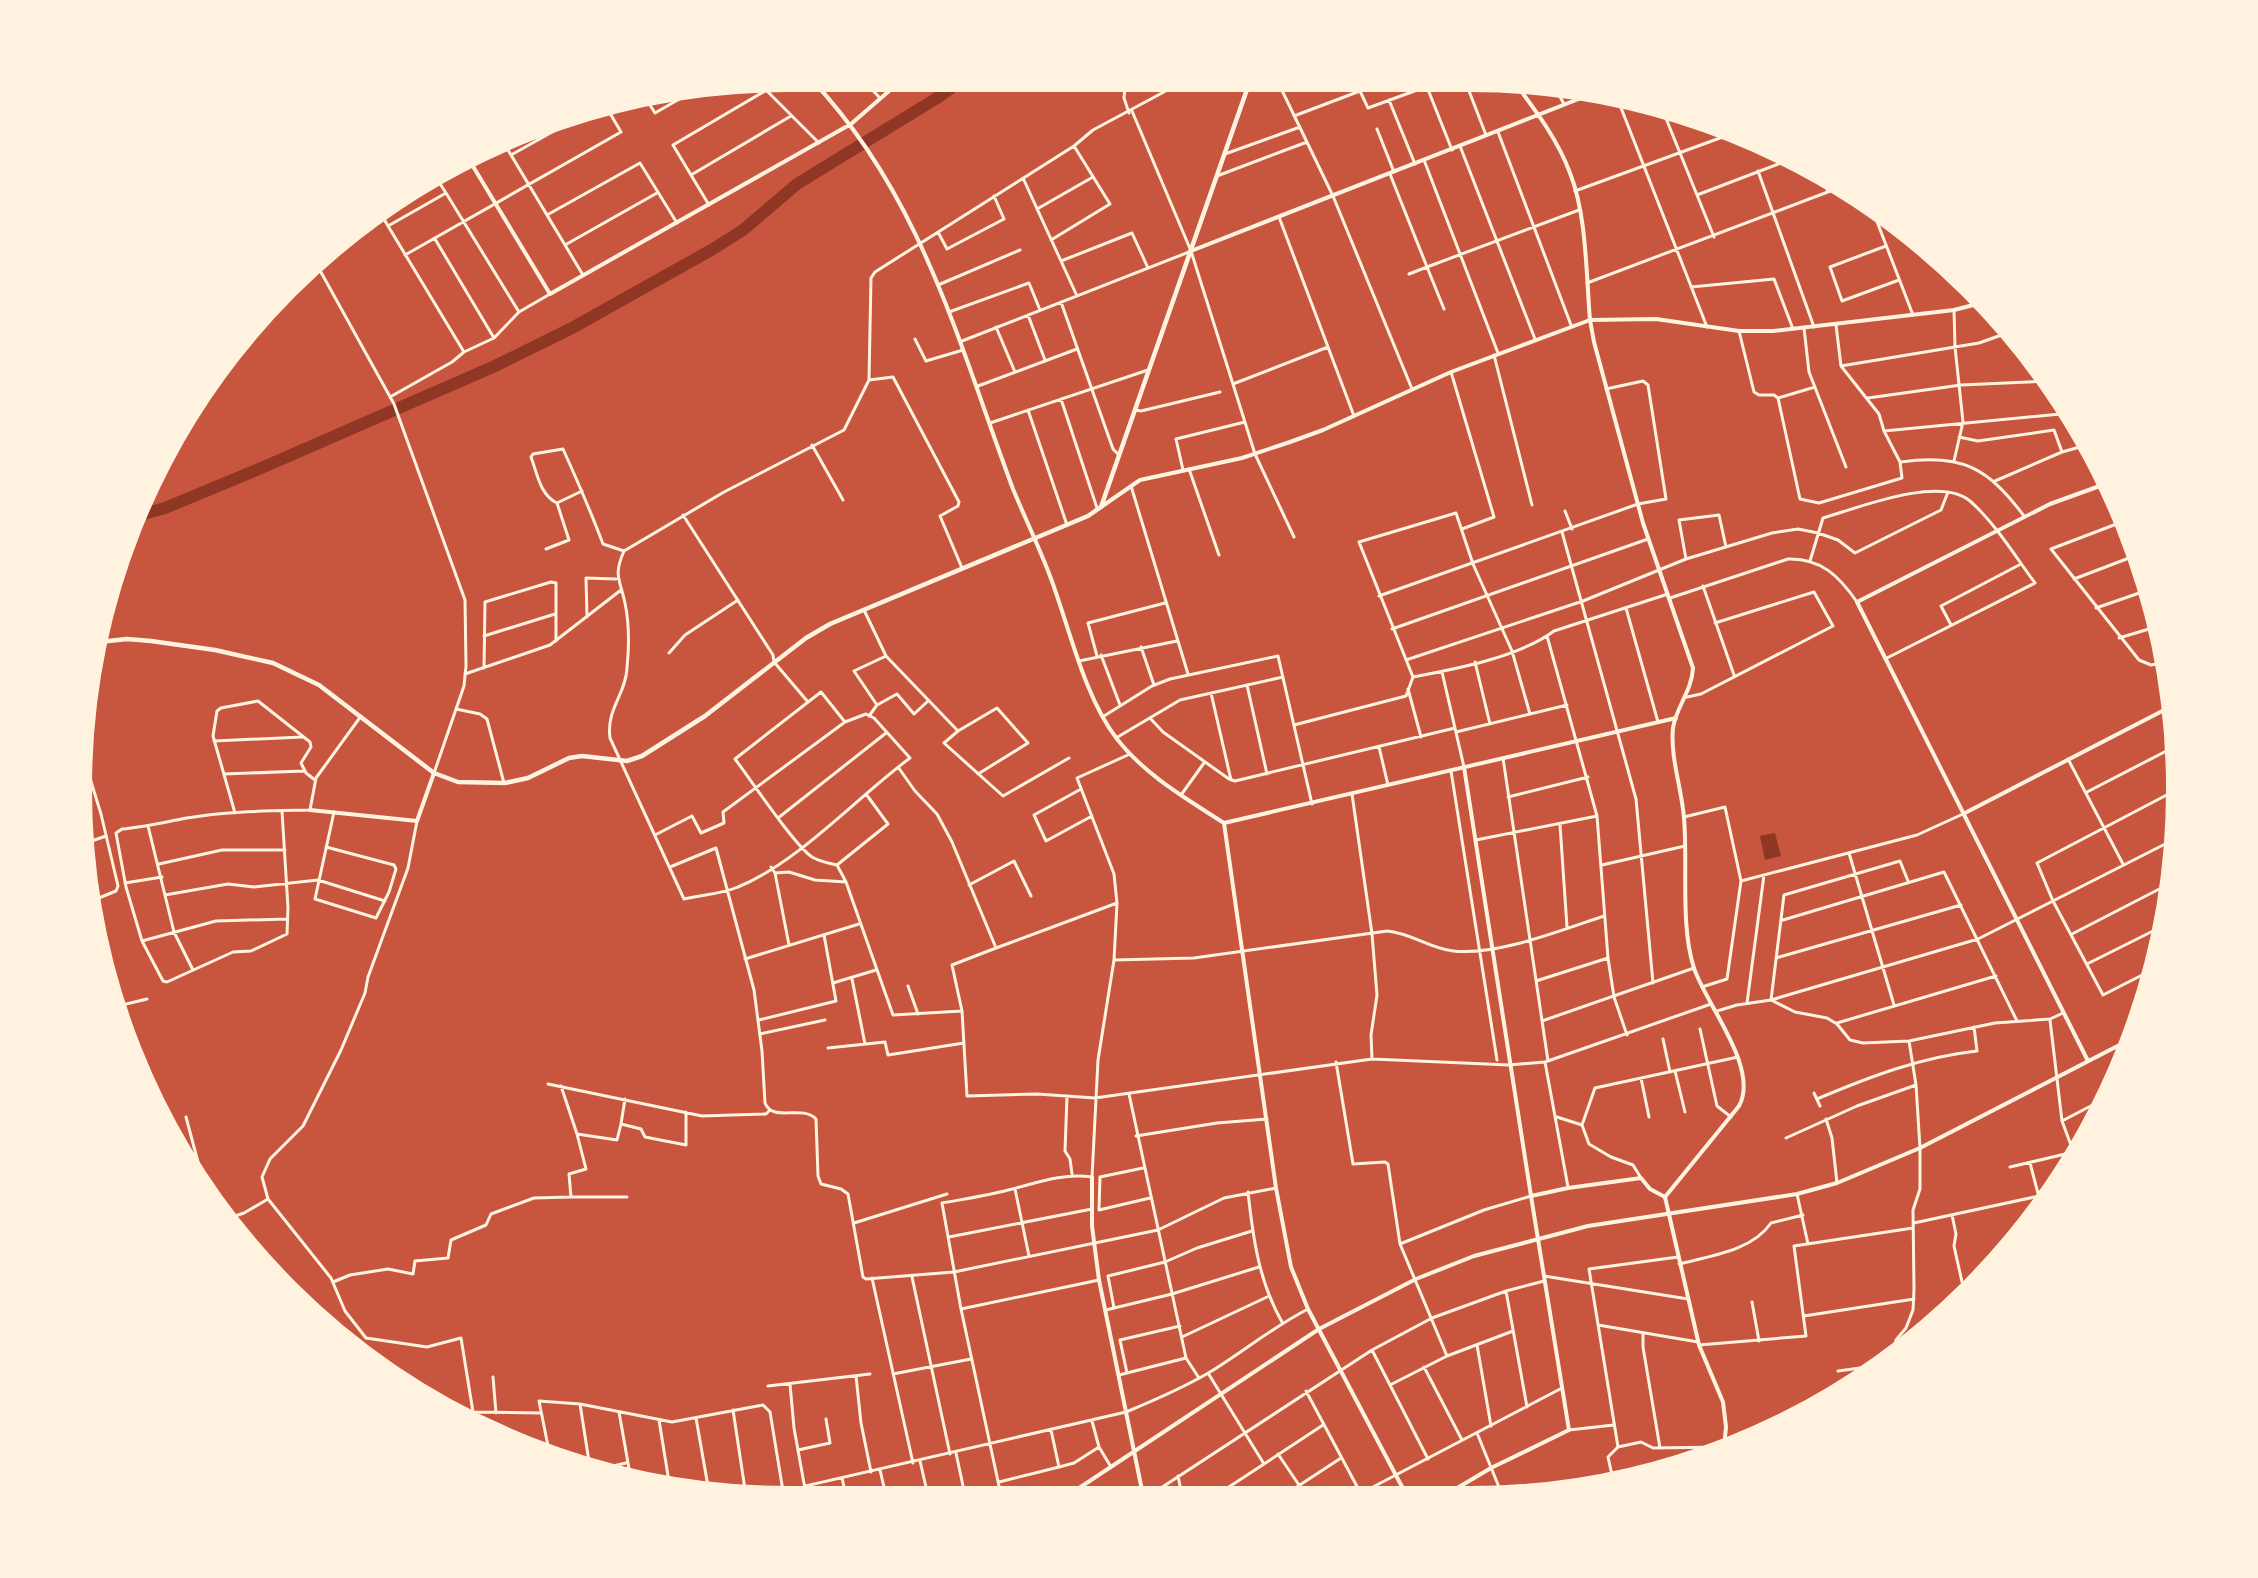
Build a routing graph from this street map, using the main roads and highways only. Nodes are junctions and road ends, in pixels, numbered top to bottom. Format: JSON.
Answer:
{"nodes":[{"id":1,"x":1247,"y":88,"type":"edge"},
{"id":2,"x":104,"y":641,"type":"edge"}],
"edges":[{"from":1,"to":2,"type":"main road"}]}
